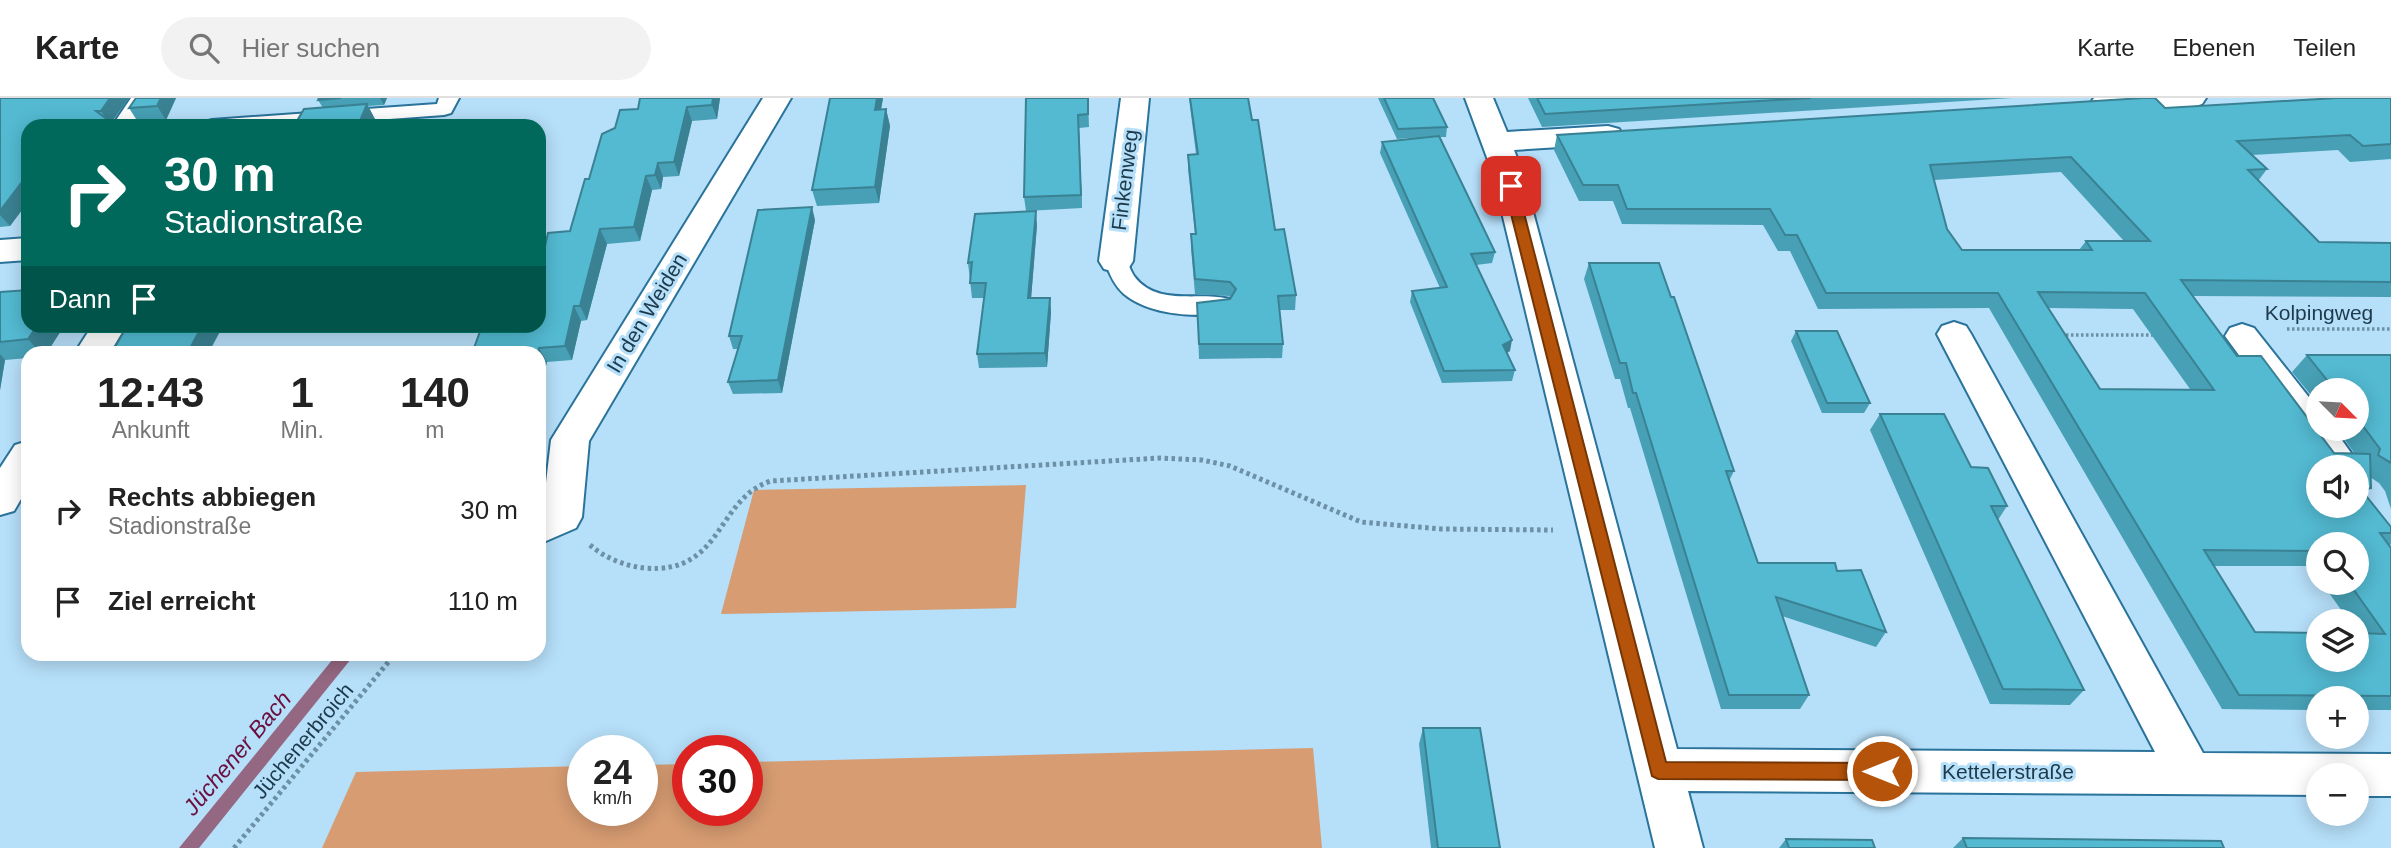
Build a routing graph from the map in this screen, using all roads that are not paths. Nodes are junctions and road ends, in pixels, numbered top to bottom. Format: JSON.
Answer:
{"nodes":[{"id":1,"x":141,"y":98,"type":"edge"},
{"id":2,"x":449,"y":98,"type":"edge"},
{"id":3,"x":777,"y":98,"type":"edge"},
{"id":4,"x":1135,"y":98,"type":"edge"},
{"id":5,"x":1479,"y":98,"type":"edge"},
{"id":6,"x":2192,"y":98,"type":"edge"},
{"id":7,"x":2081,"y":105,"type":"edge"},
{"id":8,"x":127,"y":119,"type":"edge"},
{"id":9,"x":308,"y":119,"type":"edge"},
{"id":10,"x":1637,"y":133,"type":"edge"},
{"id":11,"x":1498,"y":142,"type":"junction"},
{"id":12,"x":21,"y":250,"type":"edge"},
{"id":13,"x":0,"y":251,"type":"edge"},
{"id":14,"x":1115,"y":261,"type":"joint"},
{"id":15,"x":1221,"y":305,"type":"edge"},
{"id":16,"x":1954,"y":334,"type":"dead end"},
{"id":17,"x":2242,"y":335,"type":"road end"},
{"id":18,"x":2333,"y":455,"type":"edge"},
{"id":19,"x":21,"y":466,"type":"edge"},
{"id":20,"x":0,"y":500,"type":"edge"},
{"id":21,"x":550,"y":523,"type":"edge"},
{"id":22,"x":1658,"y":770,"type":"junction"},
{"id":23,"x":2190,"y":773,"type":"junction"},
{"id":24,"x":2391,"y":775,"type":"edge"},
{"id":25,"x":1679,"y":848,"type":"edge"}],
"edges":[{"from":1,"to":8,"type":"lane"},
{"from":2,"to":9,"type":"lane"},
{"from":3,"to":21,"type":"street","name":"In den Weiden"},
{"from":4,"to":14,"type":"street","name":"Finkenweg"},
{"from":5,"to":11,"type":"street"},
{"from":6,"to":7,"type":"street"},
{"from":10,"to":11,"type":"street"},
{"from":11,"to":22,"type":"street"},
{"from":12,"to":13,"type":"street"},
{"from":14,"to":15,"type":"lane"},
{"from":16,"to":23,"type":"street"},
{"from":17,"to":18,"type":"street"},
{"from":19,"to":20,"type":"street"},
{"from":22,"to":23,"type":"street","name":"Kettelerstraße"},
{"from":22,"to":25,"type":"street"},
{"from":23,"to":24,"type":"street","name":"Kettelerstraße"}]}
